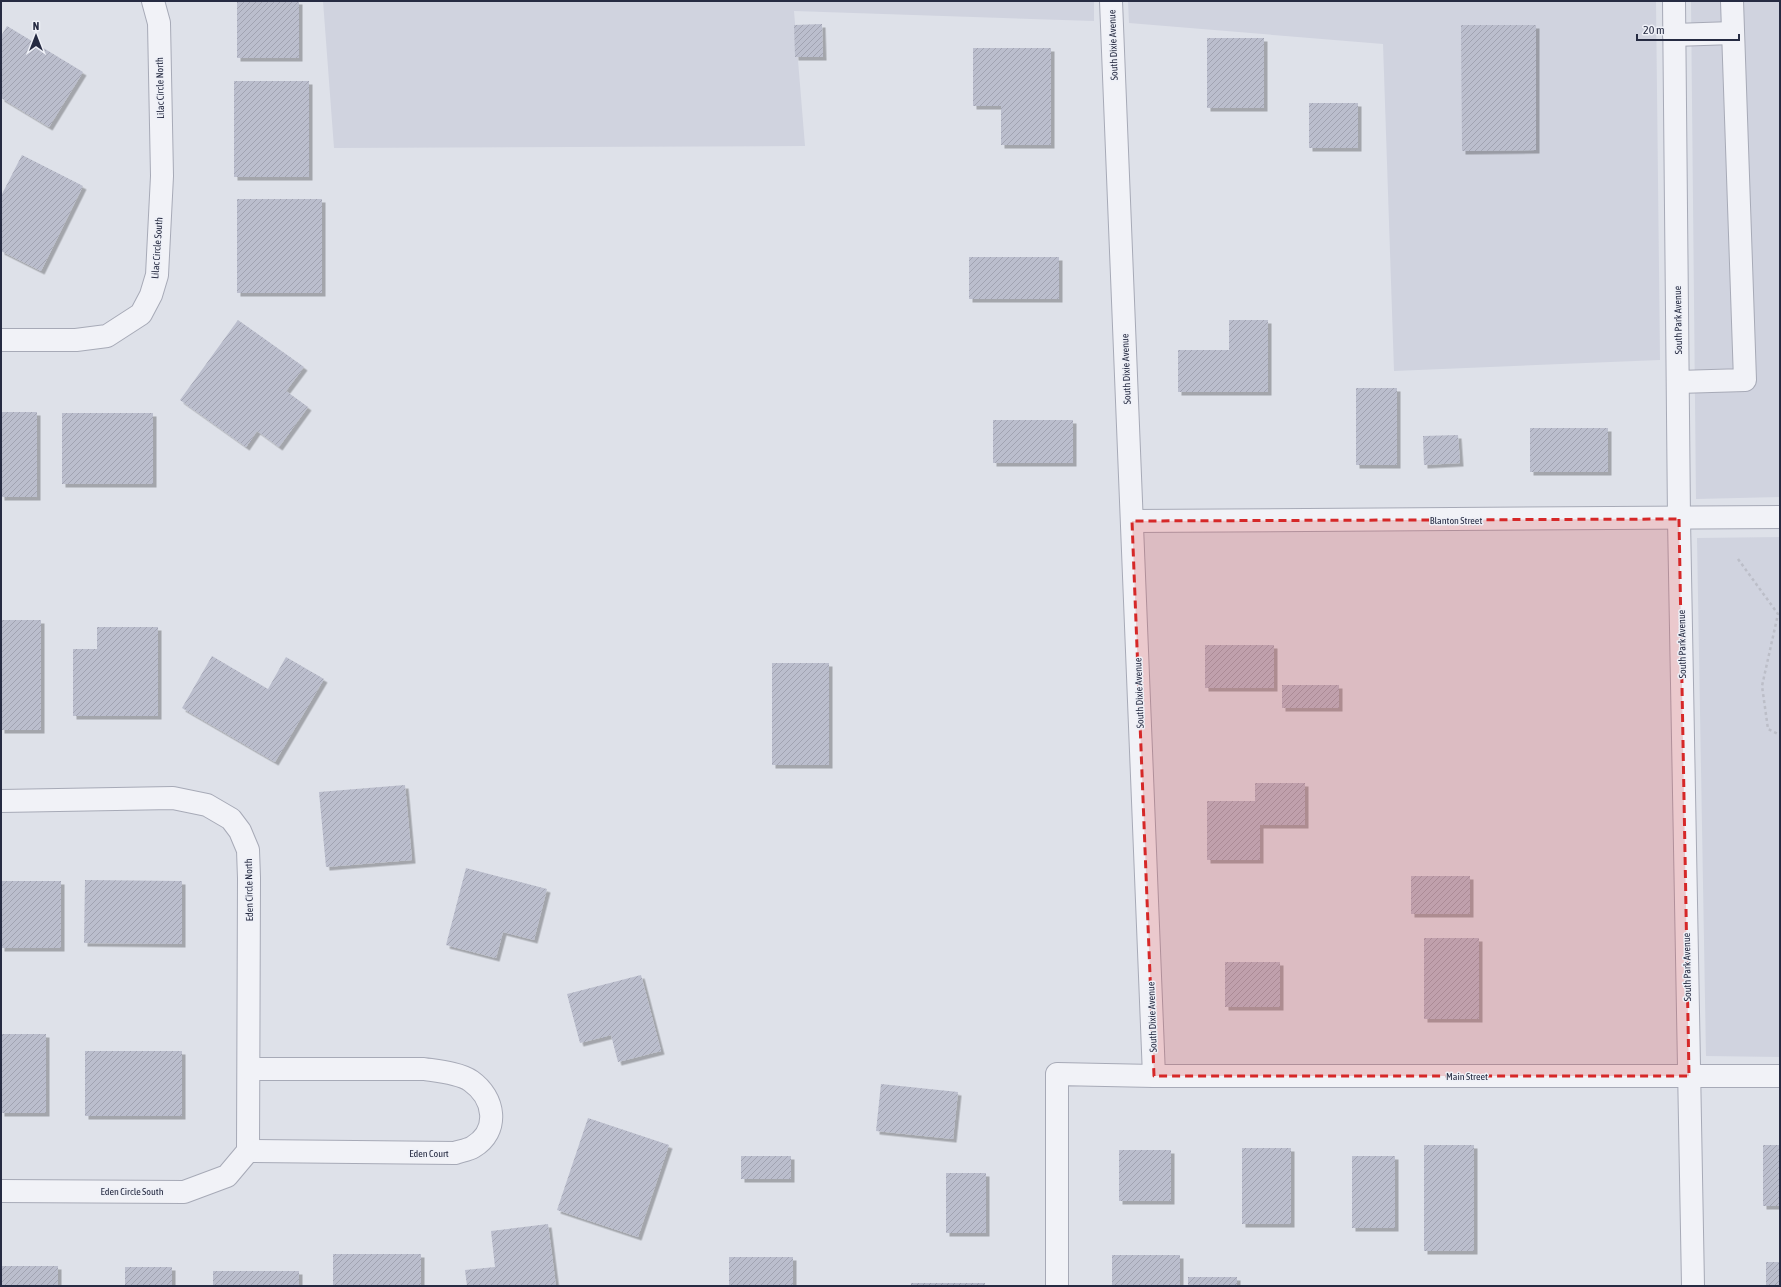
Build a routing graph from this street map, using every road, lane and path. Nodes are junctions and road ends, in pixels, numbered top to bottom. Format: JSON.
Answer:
{"nodes":[{"id":1,"x":153,"y":1,"type":"edge"},
{"id":2,"x":1111,"y":1,"type":"edge"},
{"id":3,"x":1674,"y":1,"type":"edge"},
{"id":4,"x":1732,"y":1,"type":"edge"},
{"id":5,"x":1733,"y":33,"type":"junction"},
{"id":6,"x":1674,"y":35,"type":"junction"},
{"id":7,"x":162,"y":176,"type":"joint"},
{"id":8,"x":1,"y":340,"type":"edge"},
{"id":9,"x":1678,"y":382,"type":"junction"},
{"id":10,"x":1780,"y":517,"type":"edge"},
{"id":11,"x":1679,"y":519,"type":"junction"},
{"id":12,"x":1132,"y":521,"type":"junction"},
{"id":13,"x":1738,"y":559,"type":"dead end"},
{"id":14,"x":1780,"y":734,"type":"edge"},
{"id":15,"x":1,"y":801,"type":"edge"},
{"id":16,"x":250,"y":1069,"type":"junction"},
{"id":17,"x":1154,"y":1076,"type":"junction"},
{"id":18,"x":1689,"y":1076,"type":"junction"},
{"id":19,"x":1780,"y":1076,"type":"edge"},
{"id":20,"x":248,"y":1151,"type":"junction"},
{"id":21,"x":1,"y":1191,"type":"edge"},
{"id":22,"x":1057,"y":1286,"type":"edge"},
{"id":23,"x":1693,"y":1286,"type":"edge"}],
"edges":[{"from":1,"to":7,"type":"street","name":"Lilac Circle North"},
{"from":2,"to":12,"type":"street","name":"South Dixie Avenue"},
{"from":3,"to":6,"type":"street","name":"South Park Avenue"},
{"from":4,"to":5,"type":"street"},
{"from":5,"to":6,"type":"street"},
{"from":5,"to":9,"type":"street"},
{"from":6,"to":9,"type":"street","name":"South Park Avenue"},
{"from":7,"to":8,"type":"street","name":"Lilac Circle South"},
{"from":9,"to":11,"type":"street","name":"South Park Avenue"},
{"from":10,"to":11,"type":"street","name":"Blanton Street"},
{"from":11,"to":12,"type":"street","name":"Blanton Street"},
{"from":11,"to":18,"type":"street","name":"South Park Avenue"},
{"from":12,"to":17,"type":"street","name":"South Dixie Avenue"},
{"from":13,"to":14,"type":"path"},
{"from":15,"to":16,"type":"street","name":"Eden Circle North"},
{"from":16,"to":20,"type":"street","name":"Eden Circle North"},
{"from":16,"to":20,"type":"street","name":"Eden Court"},
{"from":17,"to":18,"type":"street","name":"Main Street"},
{"from":17,"to":22,"type":"street"},
{"from":18,"to":19,"type":"street","name":"Main Street"},
{"from":18,"to":23,"type":"street","name":"South Park Avenue"},
{"from":20,"to":21,"type":"street","name":"Eden Circle South"}]}
